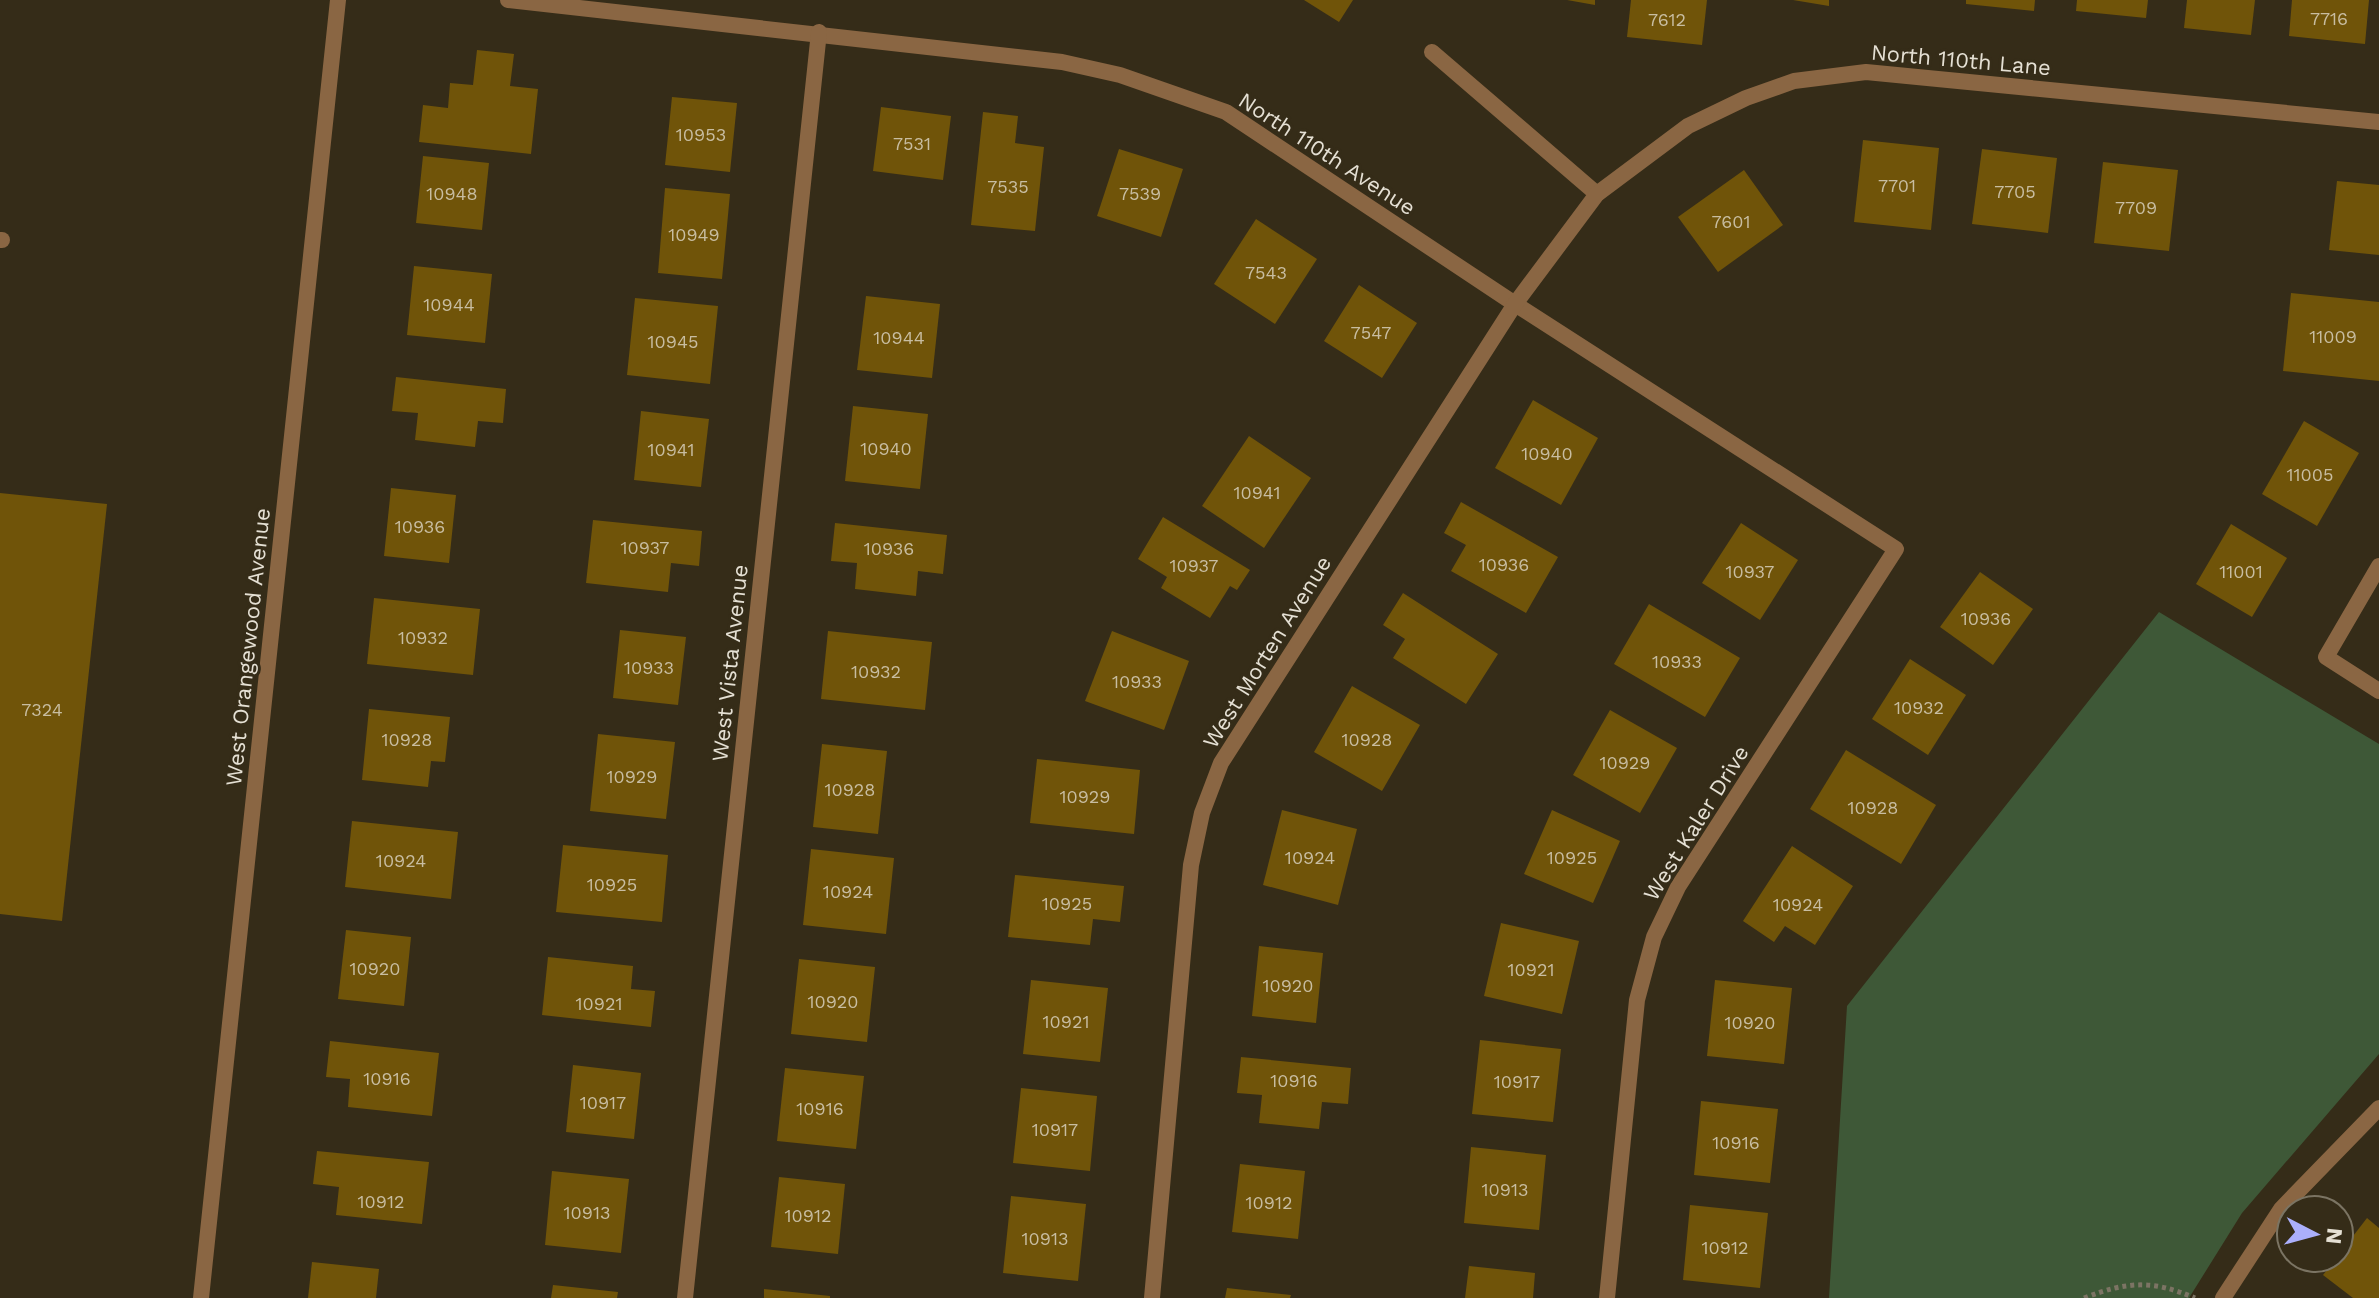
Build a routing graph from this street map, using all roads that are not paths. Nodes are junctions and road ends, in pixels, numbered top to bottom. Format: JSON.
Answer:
{"nodes":[{"id":1,"x":338,"y":0,"type":"edge"},
{"id":2,"x":508,"y":0,"type":"edge"},
{"id":3,"x":819,"y":32,"type":"junction"},
{"id":4,"x":1432,"y":52,"type":"dead end"},
{"id":5,"x":2379,"y":122,"type":"edge"},
{"id":6,"x":1597,"y":194,"type":"junction"},
{"id":7,"x":1515,"y":304,"type":"junction"},
{"id":8,"x":1896,"y":549,"type":"joint"},
{"id":9,"x":2379,"y":566,"type":"edge"},
{"id":10,"x":2379,"y":691,"type":"edge"},
{"id":11,"x":2379,"y":1108,"type":"edge"},
{"id":12,"x":201,"y":1298,"type":"edge"},
{"id":13,"x":685,"y":1298,"type":"edge"},
{"id":14,"x":1152,"y":1298,"type":"edge"},
{"id":15,"x":1607,"y":1298,"type":"edge"},
{"id":16,"x":2223,"y":1298,"type":"edge"}],
"edges":[{"from":1,"to":12,"type":"street","name":"West Orangewood Avenue"},
{"from":2,"to":3,"type":"street","name":"North 110th Avenue"},
{"from":3,"to":7,"type":"street","name":"North 110th Avenue"},
{"from":3,"to":13,"type":"street","name":"West Vista Avenue"},
{"from":4,"to":6,"type":"street"},
{"from":5,"to":6,"type":"street","name":"North 110th Lane"},
{"from":6,"to":7,"type":"street","name":"West Morten Avenue"},
{"from":7,"to":8,"type":"street","name":"North 110th Avenue"},
{"from":7,"to":14,"type":"street","name":"West Morten Avenue"},
{"from":8,"to":15,"type":"street","name":"West Kaler Drive"},
{"from":9,"to":10,"type":"street"},
{"from":11,"to":16,"type":"street"}]}
